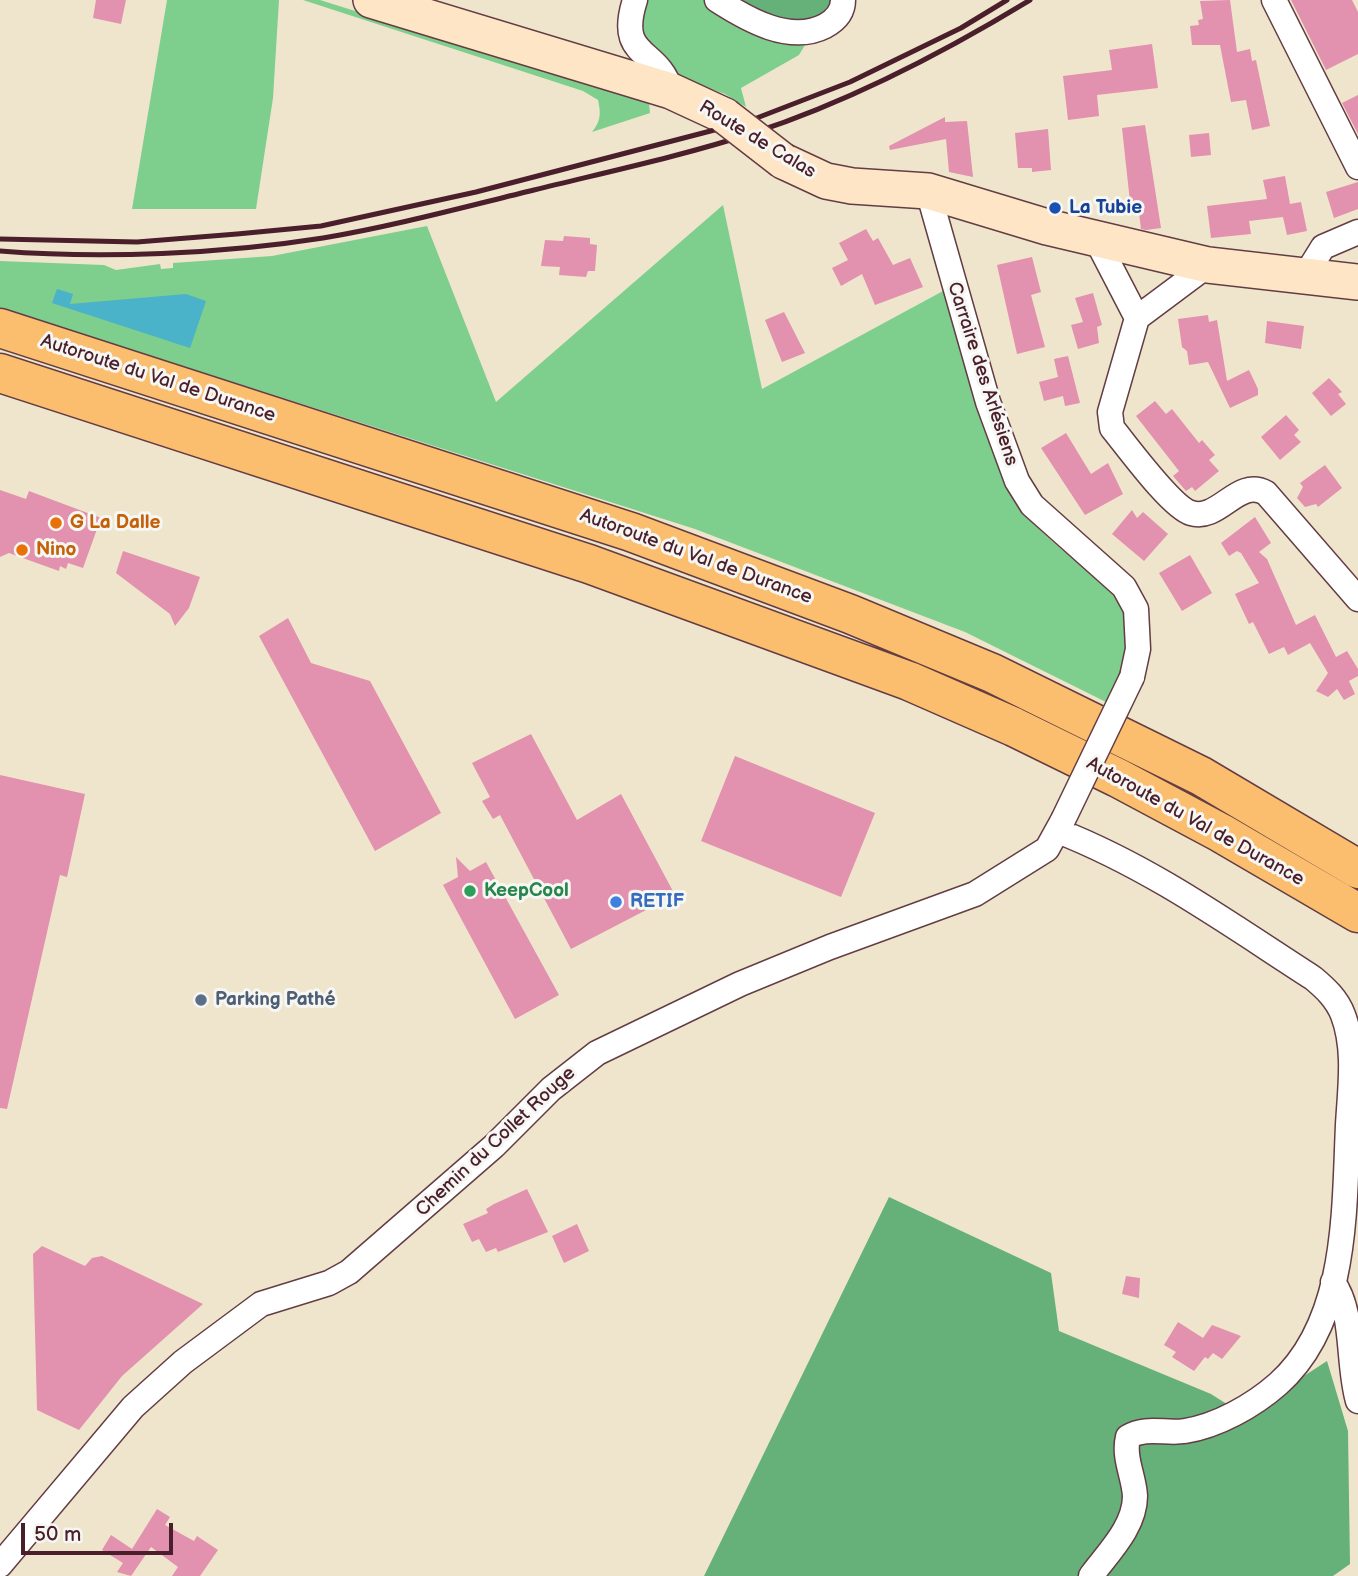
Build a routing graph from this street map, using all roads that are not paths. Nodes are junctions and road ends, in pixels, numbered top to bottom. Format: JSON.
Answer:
{"nodes":[{"id":1,"x":371,"y":0,"type":"edge"},
{"id":2,"x":635,"y":0,"type":"edge"},
{"id":3,"x":717,"y":0,"type":"edge"},
{"id":4,"x":843,"y":0,"type":"edge"},
{"id":5,"x":1274,"y":0,"type":"edge"},
{"id":6,"x":671,"y":91,"type":"junction"},
{"id":7,"x":1358,"y":167,"type":"edge"},
{"id":8,"x":928,"y":191,"type":"junction"},
{"id":9,"x":1358,"y":232,"type":"edge"},
{"id":10,"x":1096,"y":239,"type":"junction"},
{"id":11,"x":1208,"y":265,"type":"junction"},
{"id":12,"x":1306,"y":276,"type":"junction"},
{"id":13,"x":1358,"y":282,"type":"edge"},
{"id":14,"x":1137,"y":318,"type":"junction"},
{"id":15,"x":0,"y":328,"type":"edge"},
{"id":16,"x":0,"y":373,"type":"edge"},
{"id":17,"x":1358,"y":599,"type":"edge"},
{"id":18,"x":1060,"y":826,"type":"junction"},
{"id":19,"x":1358,"y":869,"type":"edge"},
{"id":20,"x":1358,"y":913,"type":"edge"},
{"id":21,"x":1333,"y":1282,"type":"junction"},
{"id":22,"x":1358,"y":1401,"type":"edge"},
{"id":23,"x":0,"y":1565,"type":"edge"},
{"id":24,"x":1091,"y":1576,"type":"edge"}],
"edges":[{"from":1,"to":6,"type":"main road","name":"Route de Calas"},
{"from":2,"to":6,"type":"street"},
{"from":3,"to":4,"type":"street"},
{"from":5,"to":7,"type":"street"},
{"from":6,"to":8,"type":"main road","name":"Route de Calas","bridge":true},
{"from":8,"to":10,"type":"main road","name":"Route de Calas"},
{"from":8,"to":18,"type":"street","name":"Carraire des Arlésiens","bridge":true},
{"from":9,"to":12,"type":"street"},
{"from":10,"to":11,"type":"main road","name":"Route de Calas"},
{"from":10,"to":14,"type":"street"},
{"from":11,"to":12,"type":"main road","name":"Route de Calas"},
{"from":11,"to":14,"type":"street"},
{"from":12,"to":13,"type":"main road","name":"Route de Calas"},
{"from":14,"to":17,"type":"street"},
{"from":15,"to":19,"type":"highway","name":"Autoroute du Val de Durance"},
{"from":16,"to":20,"type":"highway","name":"Autoroute du Val de Durance"},
{"from":18,"to":21,"type":"street"},
{"from":18,"to":23,"type":"street","name":"Chemin du Collet Rouge"},
{"from":21,"to":22,"type":"street"},
{"from":21,"to":24,"type":"street"}]}
